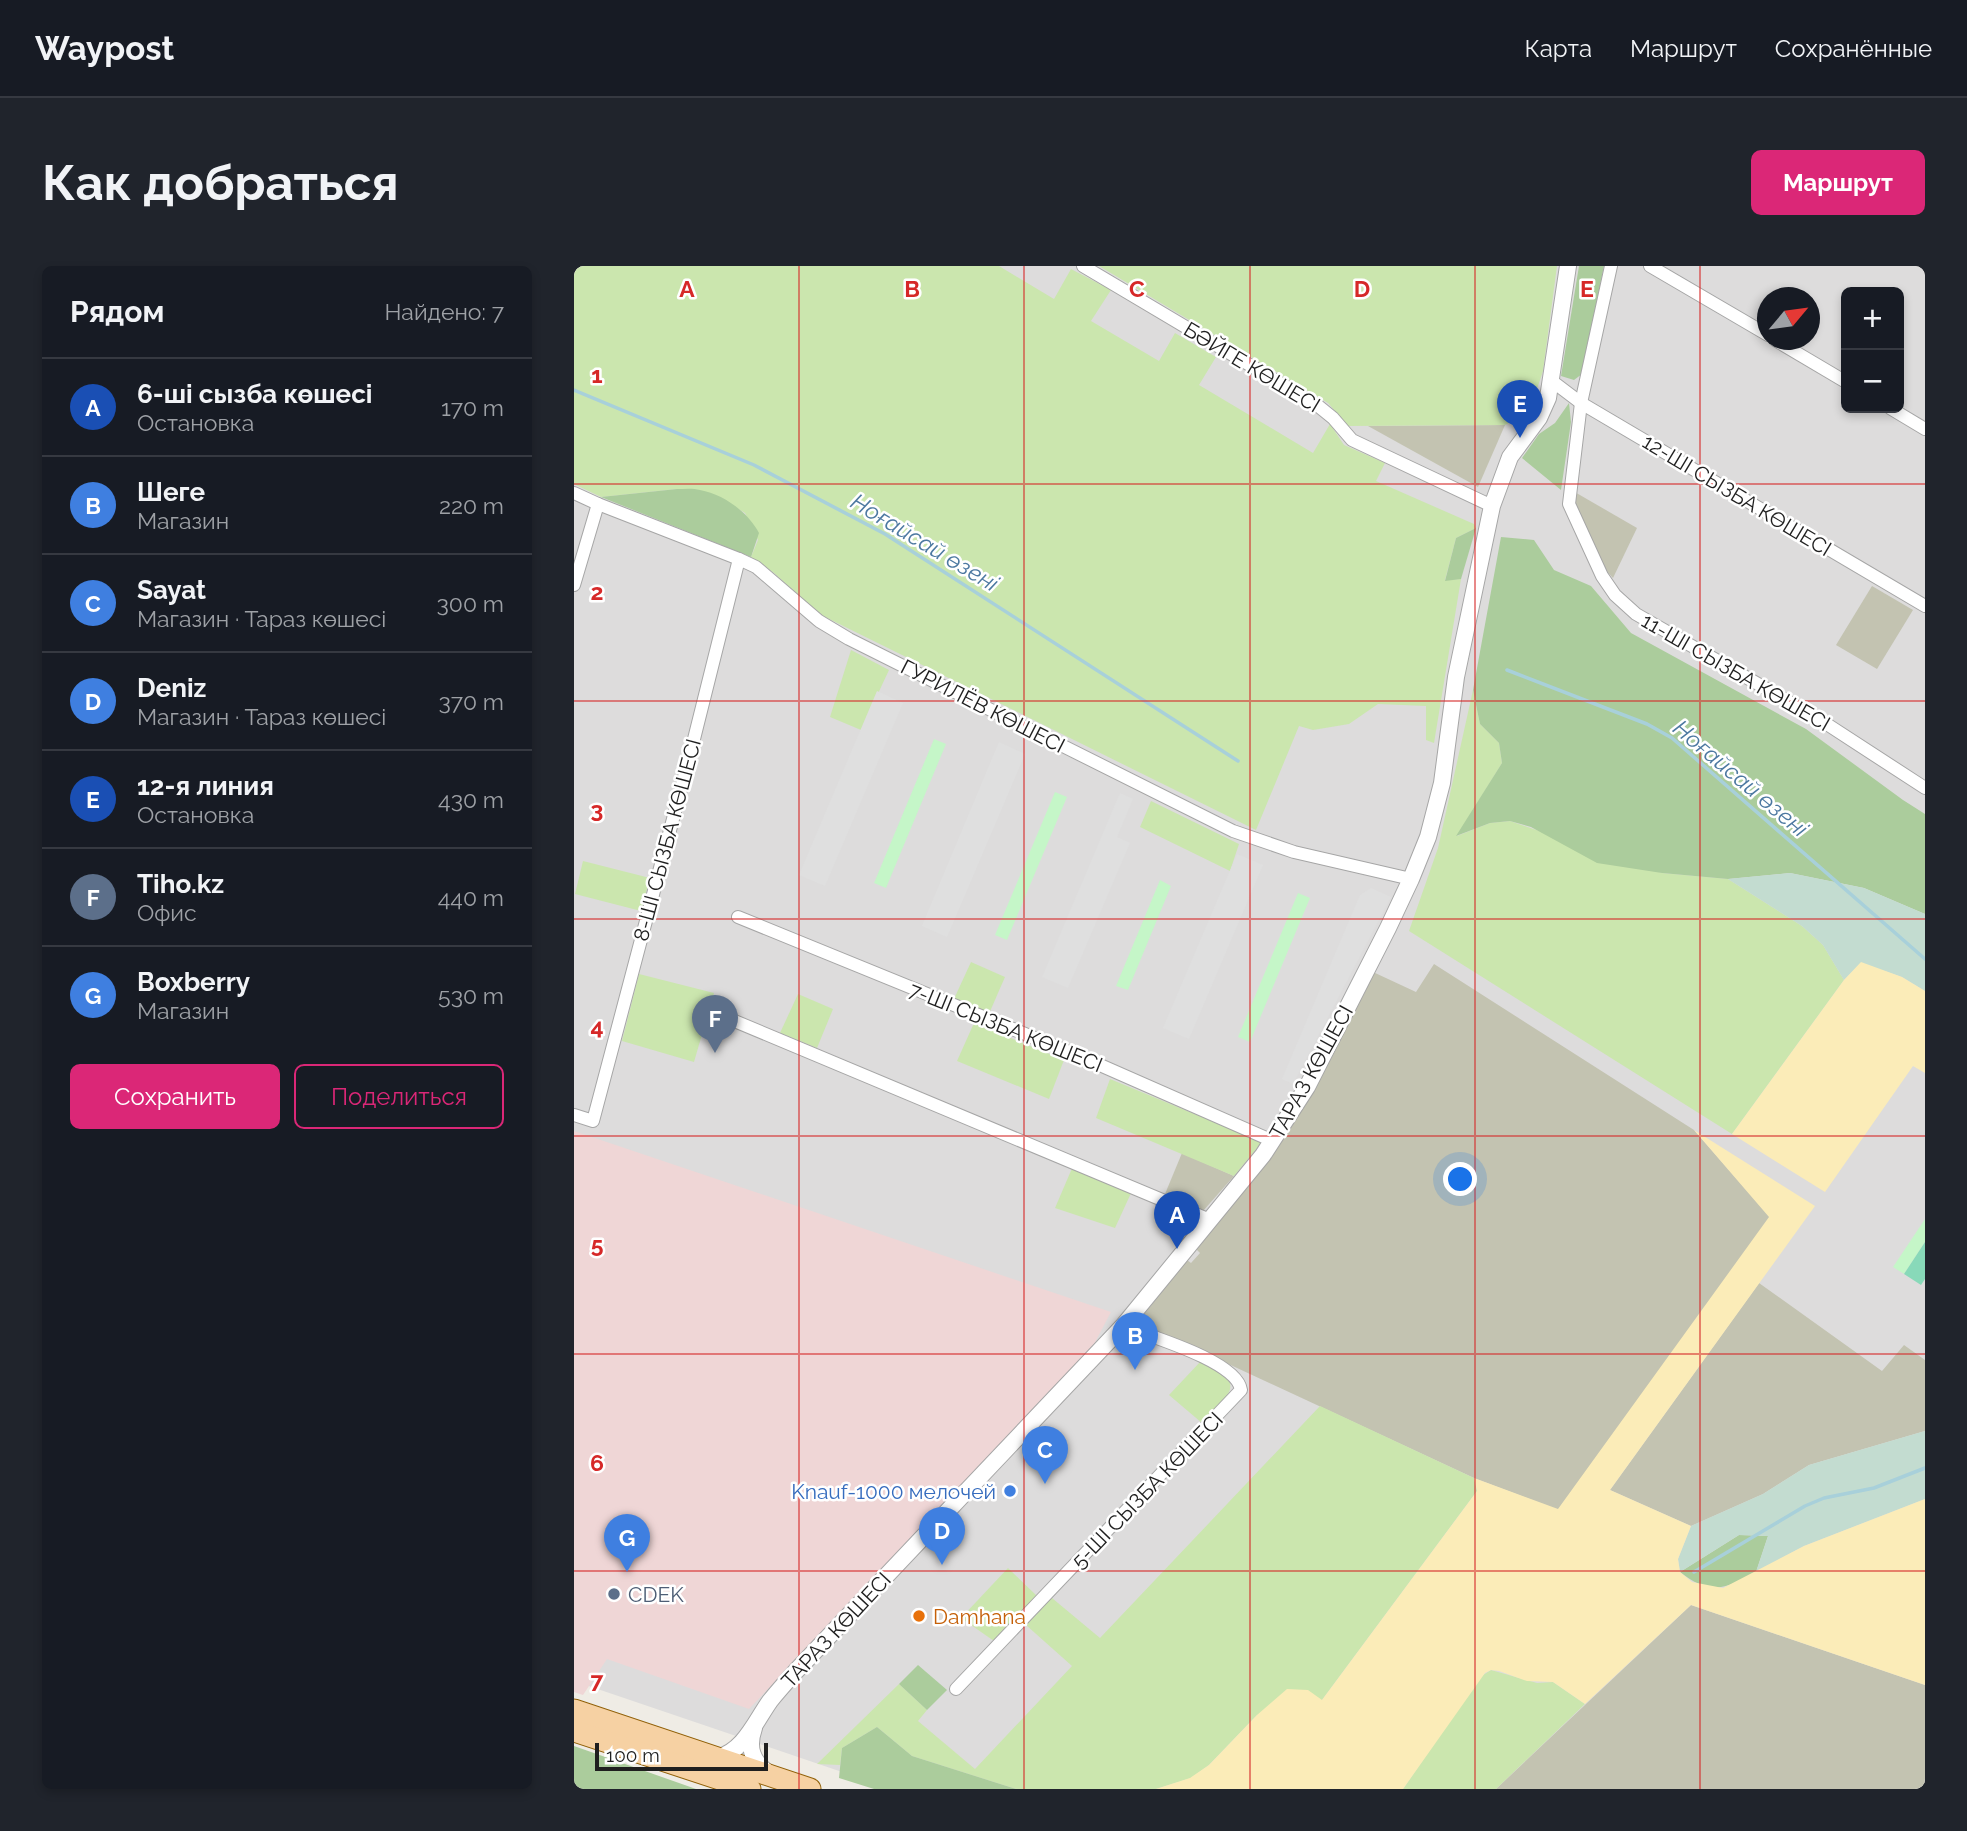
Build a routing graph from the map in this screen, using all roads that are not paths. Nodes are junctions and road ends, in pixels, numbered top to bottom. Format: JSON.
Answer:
{"nodes":[{"id":1,"x":1083,"y":266,"type":"edge"},
{"id":2,"x":1568,"y":266,"type":"edge"},
{"id":3,"x":1611,"y":266,"type":"edge"},
{"id":4,"x":1650,"y":266,"type":"edge"},
{"id":5,"x":1757,"y":329,"type":"edge"},
{"id":6,"x":1791,"y":350,"type":"edge"},
{"id":7,"x":1841,"y":379,"type":"edge"},
{"id":8,"x":1552,"y":381,"type":"junction"},
{"id":9,"x":1581,"y":403,"type":"junction"},
{"id":10,"x":1898,"y":413,"type":"edge"},
{"id":11,"x":1925,"y":429,"type":"edge"},
{"id":12,"x":574,"y":493,"type":"edge"},
{"id":13,"x":598,"y":504,"type":"junction"},
{"id":14,"x":1492,"y":506,"type":"junction"},
{"id":15,"x":739,"y":559,"type":"junction"},
{"id":16,"x":574,"y":585,"type":"edge"},
{"id":17,"x":1925,"y":606,"type":"edge"},
{"id":18,"x":1925,"y":788,"type":"edge"},
{"id":19,"x":1411,"y":879,"type":"junction"},
{"id":20,"x":738,"y":917,"type":"dead end"},
{"id":21,"x":713,"y":1012,"type":"dead end"},
{"id":22,"x":574,"y":1115,"type":"edge"},
{"id":23,"x":1273,"y":1141,"type":"junction"},
{"id":24,"x":1210,"y":1220,"type":"junction"},
{"id":25,"x":1123,"y":1326,"type":"junction"},
{"id":26,"x":956,"y":1689,"type":"dead end"},
{"id":27,"x":574,"y":1710,"type":"edge"},
{"id":28,"x":757,"y":1722,"type":"junction"},
{"id":29,"x":574,"y":1731,"type":"edge"},
{"id":30,"x":717,"y":1758,"type":"junction"},
{"id":31,"x":777,"y":1778,"type":"junction"},
{"id":32,"x":750,"y":1789,"type":"edge"},
{"id":33,"x":810,"y":1789,"type":"edge"}],
"edges":[{"from":1,"to":14,"type":"street","name":"БӘЙГЕ КӨШЕСІ"},
{"from":2,"to":8,"type":"street","name":"ТАРАЗ КӨШЕСІ"},
{"from":3,"to":9,"type":"street","name":"11-ШІ СЫЗБА КӨШЕСІ"},
{"from":4,"to":5,"type":"street"},
{"from":6,"to":7,"type":"street"},
{"from":8,"to":9,"type":"street","name":"12-ШІ СЫЗБА КӨШЕСІ"},
{"from":8,"to":14,"type":"street","name":"ТАРАЗ КӨШЕСІ"},
{"from":9,"to":17,"type":"street","name":"12-ШІ СЫЗБА КӨШЕСІ"},
{"from":9,"to":18,"type":"street","name":"11-ШІ СЫЗБА КӨШЕСІ"},
{"from":10,"to":11,"type":"street"},
{"from":12,"to":13,"type":"street","name":"ГУРИЛЁВ КӨШЕСІ"},
{"from":13,"to":15,"type":"street","name":"ГУРИЛЁВ КӨШЕСІ"},
{"from":13,"to":16,"type":"street"},
{"from":14,"to":19,"type":"street","name":"ТАРАЗ КӨШЕСІ"},
{"from":15,"to":19,"type":"street","name":"ГУРИЛЁВ КӨШЕСІ"},
{"from":15,"to":22,"type":"street","name":"8-ШІ СЫЗБА КӨШЕСІ"},
{"from":19,"to":23,"type":"street","name":"ТАРАЗ КӨШЕСІ"},
{"from":20,"to":23,"type":"street","name":"7-ШІ СЫЗБА КӨШЕСІ"},
{"from":21,"to":24,"type":"street"},
{"from":23,"to":24,"type":"street","name":"ТАРАЗ КӨШЕСІ"},
{"from":24,"to":25,"type":"street","name":"ТАРАЗ КӨШЕСІ"},
{"from":25,"to":26,"type":"street","name":"5-ШІ СЫЗБА КӨШЕСІ"},
{"from":25,"to":28,"type":"street","name":"ТАРАЗ КӨШЕСІ"},
{"from":27,"to":30,"type":"main road"},
{"from":28,"to":30,"type":"street","name":"ТАРАЗ КӨШЕСІ"},
{"from":28,"to":31,"type":"street"},
{"from":29,"to":32,"type":"main road"},
{"from":30,"to":31,"type":"main road"},
{"from":31,"to":33,"type":"main road"}]}
